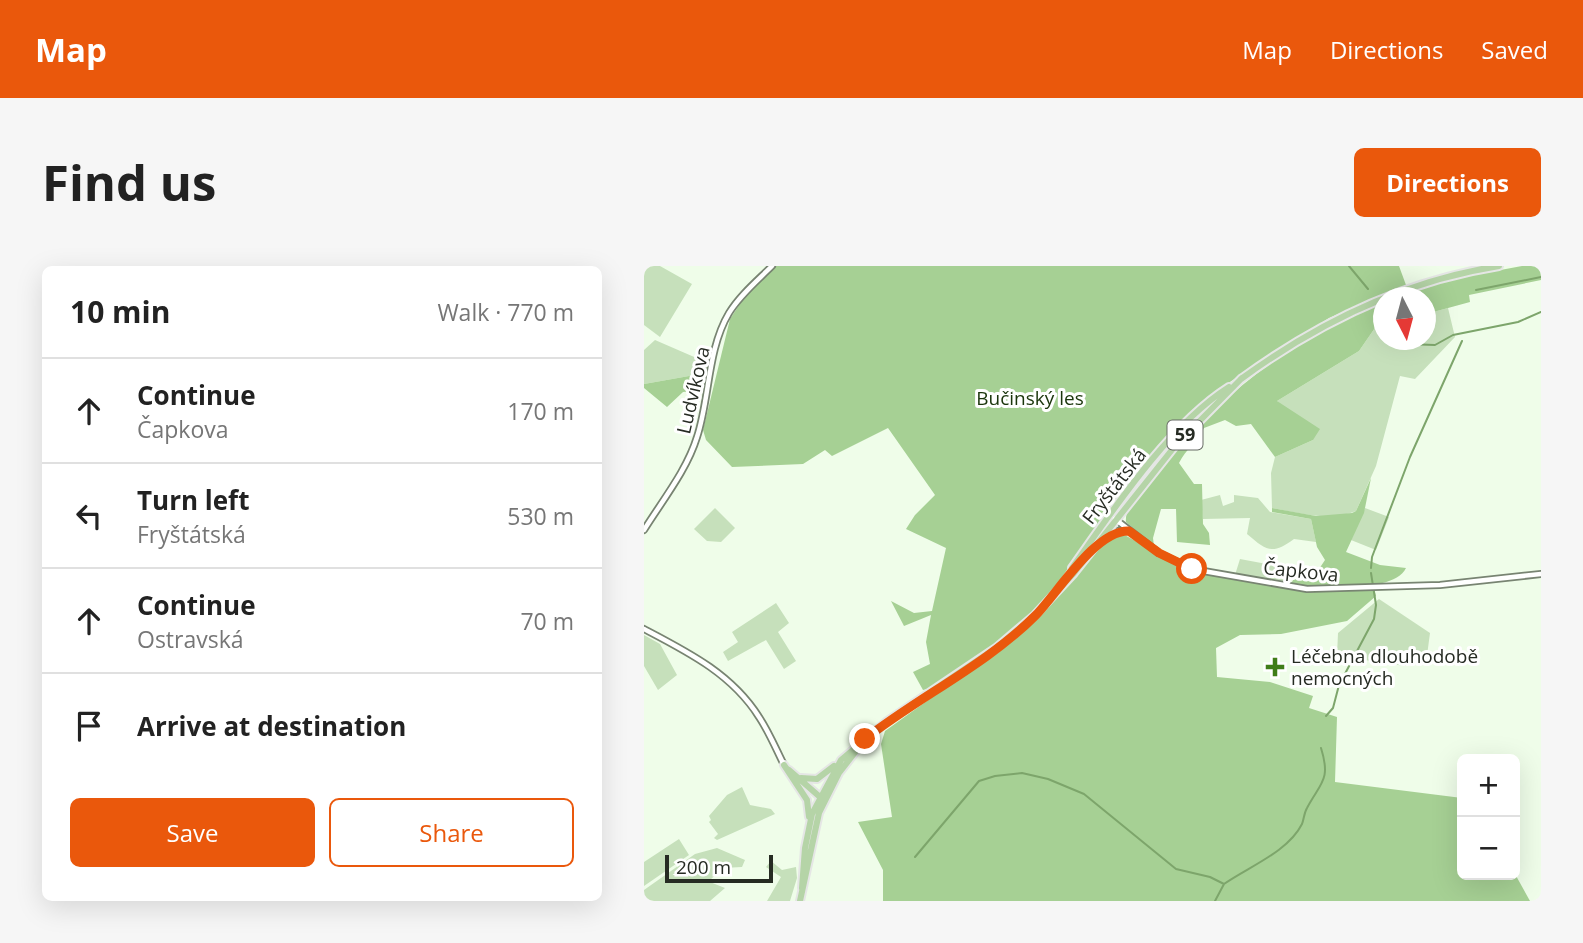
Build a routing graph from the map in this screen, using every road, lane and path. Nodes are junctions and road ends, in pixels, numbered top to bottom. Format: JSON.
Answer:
{"nodes":[{"id":1,"x":772,"y":266,"type":"edge"},
{"id":2,"x":1499,"y":266,"type":"edge"},
{"id":3,"x":1242,"y":378,"type":"junction"},
{"id":4,"x":1119,"y":503,"type":"junction"},
{"id":5,"x":1115,"y":519,"type":"junction"},
{"id":6,"x":1103,"y":524,"type":"junction"},
{"id":7,"x":644,"y":530,"type":"edge"},
{"id":8,"x":1129,"y":531,"type":"junction"},
{"id":9,"x":1092,"y":550,"type":"junction"},
{"id":10,"x":1541,"y":574,"type":"edge"},
{"id":11,"x":1054,"y":595,"type":"junction"},
{"id":12,"x":644,"y":629,"type":"edge"},
{"id":13,"x":865,"y":739,"type":"junction"},
{"id":14,"x":841,"y":760,"type":"junction"},
{"id":15,"x":784,"y":765,"type":"junction"},
{"id":16,"x":797,"y":777,"type":"junction"},
{"id":17,"x":798,"y":786,"type":"junction"},
{"id":18,"x":828,"y":793,"type":"junction"},
{"id":19,"x":820,"y":797,"type":"junction"},
{"id":20,"x":819,"y":813,"type":"junction"},
{"id":21,"x":809,"y":826,"type":"junction"},
{"id":22,"x":802,"y":888,"type":"junction"},
{"id":23,"x":800,"y":901,"type":"edge"}],
"edges":[{"from":1,"to":7,"type":"street","name":"Ludvíkova"},
{"from":2,"to":3,"type":"main road","name":"Fryštátská","number":"59"},
{"from":3,"to":4,"type":"main road","name":"Fryštátská","number":"59"},
{"from":3,"to":5,"type":"main road","name":"Fryštátská","number":"59"},
{"from":4,"to":5,"type":"street"},
{"from":4,"to":6,"type":"main road","name":"Fryštátská","number":"59"},
{"from":5,"to":6,"type":"street"},
{"from":5,"to":8,"type":"street","name":"Čapkova"},
{"from":5,"to":9,"type":"main road","name":"Fryštátská","number":"59"},
{"from":6,"to":11,"type":"main road","name":"Fryštátská","number":"59"},
{"from":8,"to":9,"type":"street"},
{"from":8,"to":10,"type":"street","name":"Čapkova"},
{"from":9,"to":11,"type":"main road","name":"Fryštátská","number":"59"},
{"from":11,"to":13,"type":"main road","name":"Fryštátská","number":"59"},
{"from":12,"to":15,"type":"street"},
{"from":13,"to":14,"type":"main road","number":"59"},
{"from":13,"to":18,"type":"main road","number":"59"},
{"from":14,"to":16,"type":"main road"},
{"from":14,"to":19,"type":"main road","number":"59"},
{"from":15,"to":16,"type":"main road"},
{"from":15,"to":17,"type":"main road"},
{"from":16,"to":19,"type":"main road"},
{"from":17,"to":19,"type":"main road"},
{"from":17,"to":21,"type":"main road"},
{"from":18,"to":19,"type":"main road"},
{"from":18,"to":20,"type":"main road","number":"59"},
{"from":19,"to":20,"type":"main road"},
{"from":19,"to":21,"type":"main road","number":"59"},
{"from":20,"to":22,"type":"main road","number":"59"},
{"from":21,"to":22,"type":"main road","number":"59"},
{"from":22,"to":23,"type":"main road","number":"59"}]}
